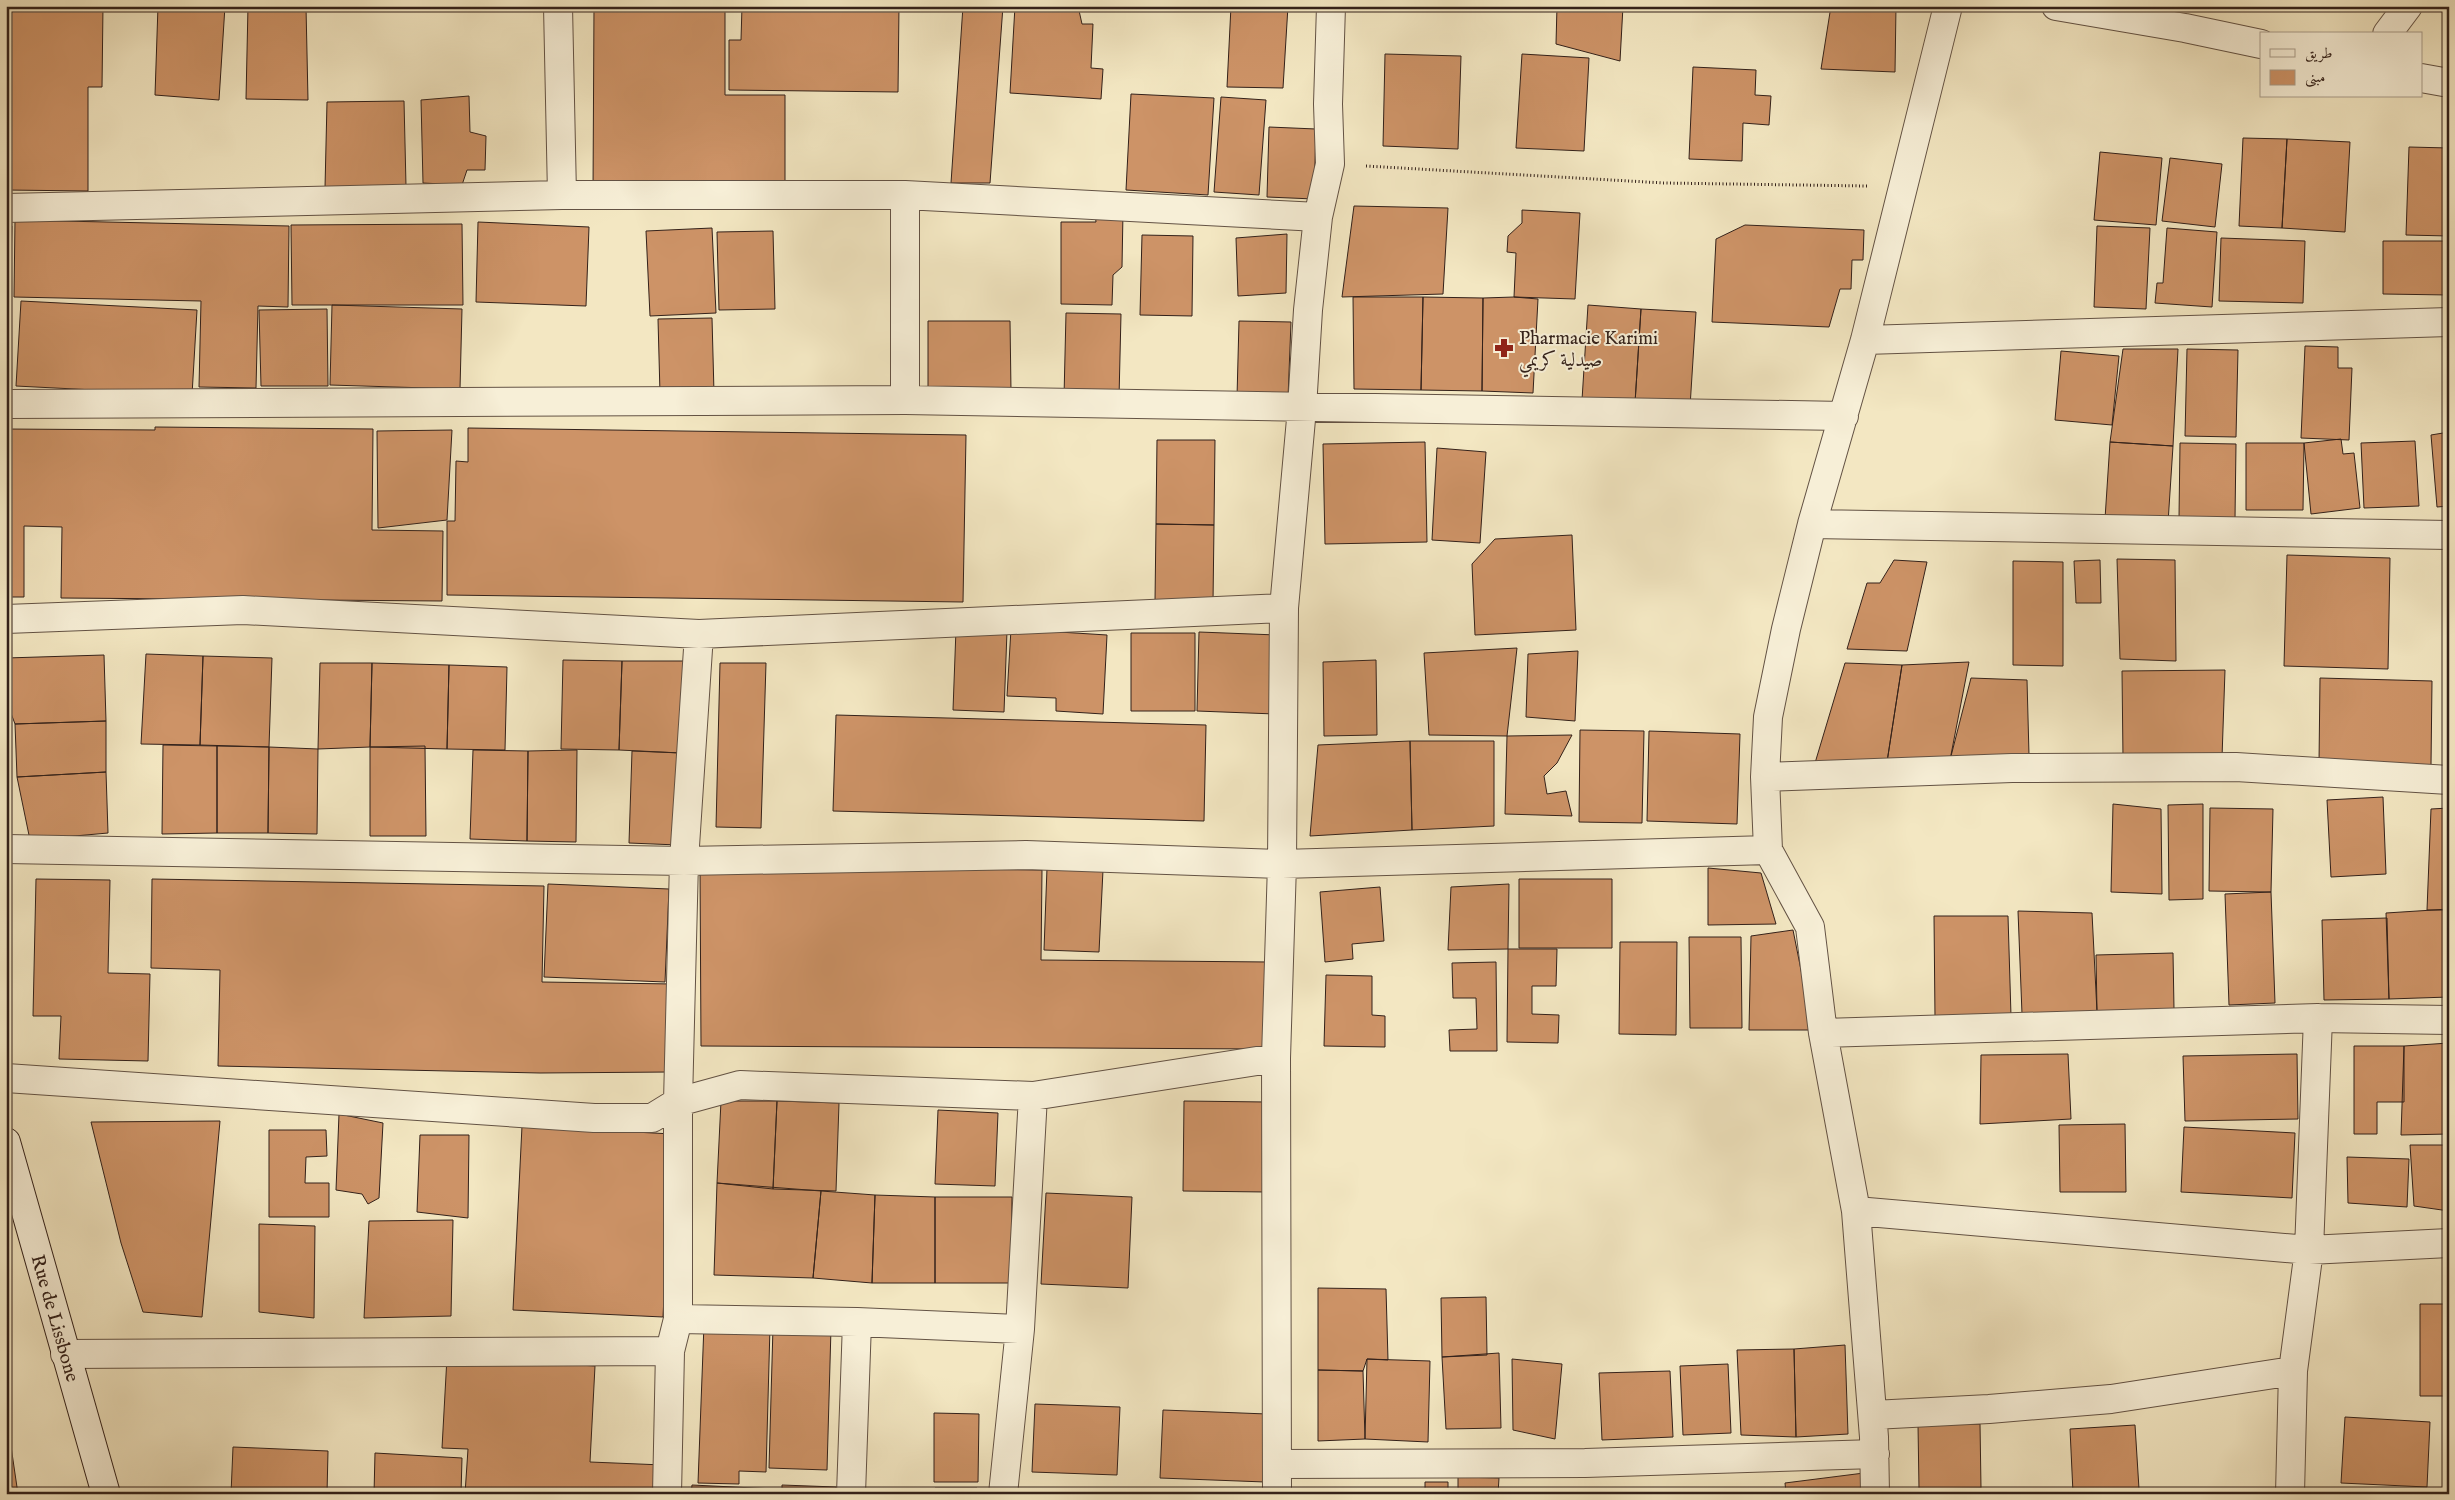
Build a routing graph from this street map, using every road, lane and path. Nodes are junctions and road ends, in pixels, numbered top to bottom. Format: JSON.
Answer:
{"nodes":[{"id":1,"x":558,"y":6,"type":"edge"},
{"id":2,"x":1331,"y":6,"type":"edge"},
{"id":3,"x":1948,"y":6,"type":"edge"},
{"id":4,"x":2056,"y":6,"type":"edge"},
{"id":5,"x":2408,"y":6,"type":"edge"},
{"id":6,"x":2388,"y":32,"type":"edge"},
{"id":7,"x":2260,"y":44,"type":"edge"},
{"id":8,"x":2422,"y":78,"type":"edge"},
{"id":9,"x":2449,"y":84,"type":"edge"},
{"id":10,"x":1330,"y":164,"type":"junction"},
{"id":11,"x":1902,"y":187,"type":"junction"},
{"id":12,"x":562,"y":195,"type":"junction"},
{"id":13,"x":905,"y":195,"type":"junction"},
{"id":14,"x":6,"y":208,"type":"edge"},
{"id":15,"x":1318,"y":217,"type":"junction"},
{"id":16,"x":2449,"y":322,"type":"edge"},
{"id":17,"x":1865,"y":340,"type":"junction"},
{"id":18,"x":905,"y":400,"type":"junction"},
{"id":19,"x":6,"y":404,"type":"edge"},
{"id":20,"x":1302,"y":408,"type":"junction"},
{"id":21,"x":1844,"y":416,"type":"junction"},
{"id":22,"x":1812,"y":524,"type":"junction"},
{"id":23,"x":2449,"y":536,"type":"edge"},
{"id":24,"x":1284,"y":608,"type":"junction"},
{"id":25,"x":6,"y":619,"type":"edge"},
{"id":26,"x":699,"y":634,"type":"junction"},
{"id":27,"x":1765,"y":777,"type":"junction"},
{"id":28,"x":2449,"y":780,"type":"edge"},
{"id":29,"x":6,"y":849,"type":"edge"},
{"id":30,"x":1768,"y":850,"type":"junction"},
{"id":31,"x":684,"y":861,"type":"junction"},
{"id":32,"x":1282,"y":864,"type":"junction"},
{"id":33,"x":2318,"y":1018,"type":"junction"},
{"id":34,"x":2449,"y":1020,"type":"edge"},
{"id":35,"x":1823,"y":1033,"type":"junction"},
{"id":36,"x":1276,"y":1058,"type":"junction"},
{"id":37,"x":6,"y":1078,"type":"edge"},
{"id":38,"x":1033,"y":1096,"type":"junction"},
{"id":39,"x":678,"y":1102,"type":"junction"},
{"id":40,"x":6,"y":1142,"type":"edge"},
{"id":41,"x":1856,"y":1212,"type":"junction"},
{"id":42,"x":2449,"y":1243,"type":"edge"},
{"id":43,"x":2309,"y":1250,"type":"junction"},
{"id":44,"x":678,"y":1319,"type":"junction"},
{"id":45,"x":857,"y":1322,"type":"junction"},
{"id":46,"x":1020,"y":1329,"type":"junction"},
{"id":47,"x":670,"y":1351,"type":"junction"},
{"id":48,"x":65,"y":1354,"type":"junction"},
{"id":49,"x":2293,"y":1371,"type":"junction"},
{"id":50,"x":1872,"y":1415,"type":"junction"},
{"id":51,"x":1875,"y":1454,"type":"junction"},
{"id":52,"x":1277,"y":1464,"type":"junction"},
{"id":53,"x":106,"y":1494,"type":"edge"},
{"id":54,"x":667,"y":1494,"type":"edge"},
{"id":55,"x":851,"y":1494,"type":"edge"},
{"id":56,"x":1003,"y":1494,"type":"edge"},
{"id":57,"x":1277,"y":1494,"type":"edge"},
{"id":58,"x":1875,"y":1494,"type":"edge"},
{"id":59,"x":2290,"y":1494,"type":"edge"}],
"edges":[{"from":1,"to":12,"type":"street"},
{"from":2,"to":10,"type":"street"},
{"from":3,"to":11,"type":"street"},
{"from":4,"to":7,"type":"street"},
{"from":5,"to":6,"type":"street"},
{"from":8,"to":9,"type":"street"},
{"from":10,"to":11,"type":"path"},
{"from":10,"to":15,"type":"street"},
{"from":11,"to":17,"type":"street"},
{"from":12,"to":13,"type":"street"},
{"from":12,"to":14,"type":"street"},
{"from":13,"to":15,"type":"street"},
{"from":13,"to":18,"type":"street"},
{"from":15,"to":20,"type":"street"},
{"from":16,"to":17,"type":"street"},
{"from":17,"to":21,"type":"street"},
{"from":18,"to":19,"type":"street"},
{"from":18,"to":20,"type":"street"},
{"from":20,"to":21,"type":"street"},
{"from":20,"to":24,"type":"street"},
{"from":21,"to":22,"type":"street"},
{"from":22,"to":23,"type":"street"},
{"from":22,"to":27,"type":"street"},
{"from":24,"to":26,"type":"street"},
{"from":24,"to":32,"type":"street"},
{"from":25,"to":26,"type":"street"},
{"from":26,"to":31,"type":"street"},
{"from":27,"to":28,"type":"street"},
{"from":27,"to":30,"type":"street"},
{"from":29,"to":31,"type":"street"},
{"from":30,"to":32,"type":"street"},
{"from":30,"to":35,"type":"street"},
{"from":31,"to":32,"type":"street"},
{"from":31,"to":39,"type":"street"},
{"from":32,"to":36,"type":"street"},
{"from":33,"to":34,"type":"street"},
{"from":33,"to":35,"type":"street"},
{"from":33,"to":43,"type":"street"},
{"from":35,"to":41,"type":"street"},
{"from":36,"to":38,"type":"street"},
{"from":36,"to":52,"type":"street"},
{"from":37,"to":39,"type":"street"},
{"from":38,"to":39,"type":"street"},
{"from":38,"to":46,"type":"street"},
{"from":39,"to":44,"type":"street"},
{"from":40,"to":48,"type":"street","name":"Rue de Lissbone"},
{"from":41,"to":43,"type":"street"},
{"from":41,"to":50,"type":"street"},
{"from":42,"to":43,"type":"street"},
{"from":43,"to":49,"type":"street"},
{"from":44,"to":45,"type":"street"},
{"from":44,"to":47,"type":"street"},
{"from":45,"to":46,"type":"street"},
{"from":45,"to":55,"type":"street"},
{"from":46,"to":56,"type":"street"},
{"from":47,"to":48,"type":"street"},
{"from":47,"to":54,"type":"street"},
{"from":48,"to":53,"type":"street","name":"Rue de Lissbone"},
{"from":49,"to":50,"type":"street"},
{"from":49,"to":59,"type":"street"},
{"from":50,"to":51,"type":"street"},
{"from":51,"to":52,"type":"street"},
{"from":51,"to":58,"type":"street"},
{"from":52,"to":57,"type":"street"}]}
